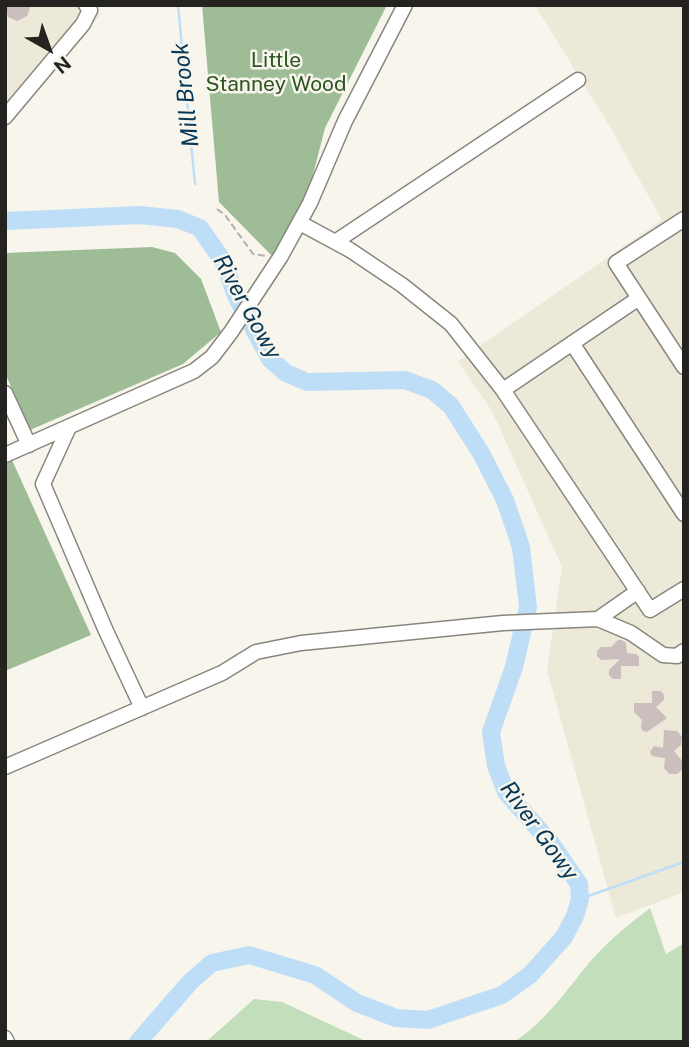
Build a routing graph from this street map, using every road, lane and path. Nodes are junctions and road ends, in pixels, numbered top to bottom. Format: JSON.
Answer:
{"nodes":[{"id":1,"x":86,"y":5,"type":"edge"},
{"id":2,"x":405,"y":5,"type":"edge"},
{"id":3,"x":578,"y":80,"type":"dead end"},
{"id":4,"x":5,"y":117,"type":"edge"},
{"id":5,"x":216,"y":209,"type":"dead end"},
{"id":6,"x":683,"y":219,"type":"edge"},
{"id":7,"x":300,"y":223,"type":"junction"},
{"id":8,"x":335,"y":242,"type":"junction"},
{"id":9,"x":281,"y":256,"type":"junction"},
{"id":10,"x":639,"y":298,"type":"junction"},
{"id":11,"x":572,"y":343,"type":"junction"},
{"id":12,"x":684,"y":367,"type":"edge"},
{"id":13,"x":503,"y":390,"type":"junction"},
{"id":14,"x":5,"y":393,"type":"edge"},
{"id":15,"x":69,"y":427,"type":"junction"},
{"id":16,"x":29,"y":445,"type":"junction"},
{"id":17,"x":5,"y":455,"type":"edge"},
{"id":18,"x":684,"y":514,"type":"edge"},
{"id":19,"x":684,"y":589,"type":"edge"},
{"id":20,"x":638,"y":591,"type":"junction"},
{"id":21,"x":598,"y":619,"type":"junction"},
{"id":22,"x":684,"y":652,"type":"edge"},
{"id":23,"x":142,"y":708,"type":"junction"},
{"id":24,"x":5,"y":767,"type":"edge"}],
"edges":[{"from":1,"to":4,"type":"lane"},
{"from":2,"to":7,"type":"lane"},
{"from":3,"to":8,"type":"lane"},
{"from":5,"to":9,"type":"path"},
{"from":6,"to":10,"type":"lane"},
{"from":7,"to":8,"type":"lane"},
{"from":7,"to":9,"type":"lane"},
{"from":8,"to":13,"type":"lane"},
{"from":9,"to":15,"type":"lane"},
{"from":10,"to":11,"type":"lane"},
{"from":10,"to":12,"type":"lane"},
{"from":11,"to":13,"type":"lane"},
{"from":11,"to":18,"type":"lane"},
{"from":13,"to":20,"type":"lane"},
{"from":14,"to":16,"type":"lane"},
{"from":15,"to":16,"type":"lane"},
{"from":15,"to":23,"type":"lane"},
{"from":16,"to":17,"type":"lane"},
{"from":19,"to":20,"type":"lane"},
{"from":20,"to":21,"type":"lane"},
{"from":21,"to":22,"type":"lane"},
{"from":21,"to":23,"type":"lane"},
{"from":23,"to":24,"type":"lane"}]}
